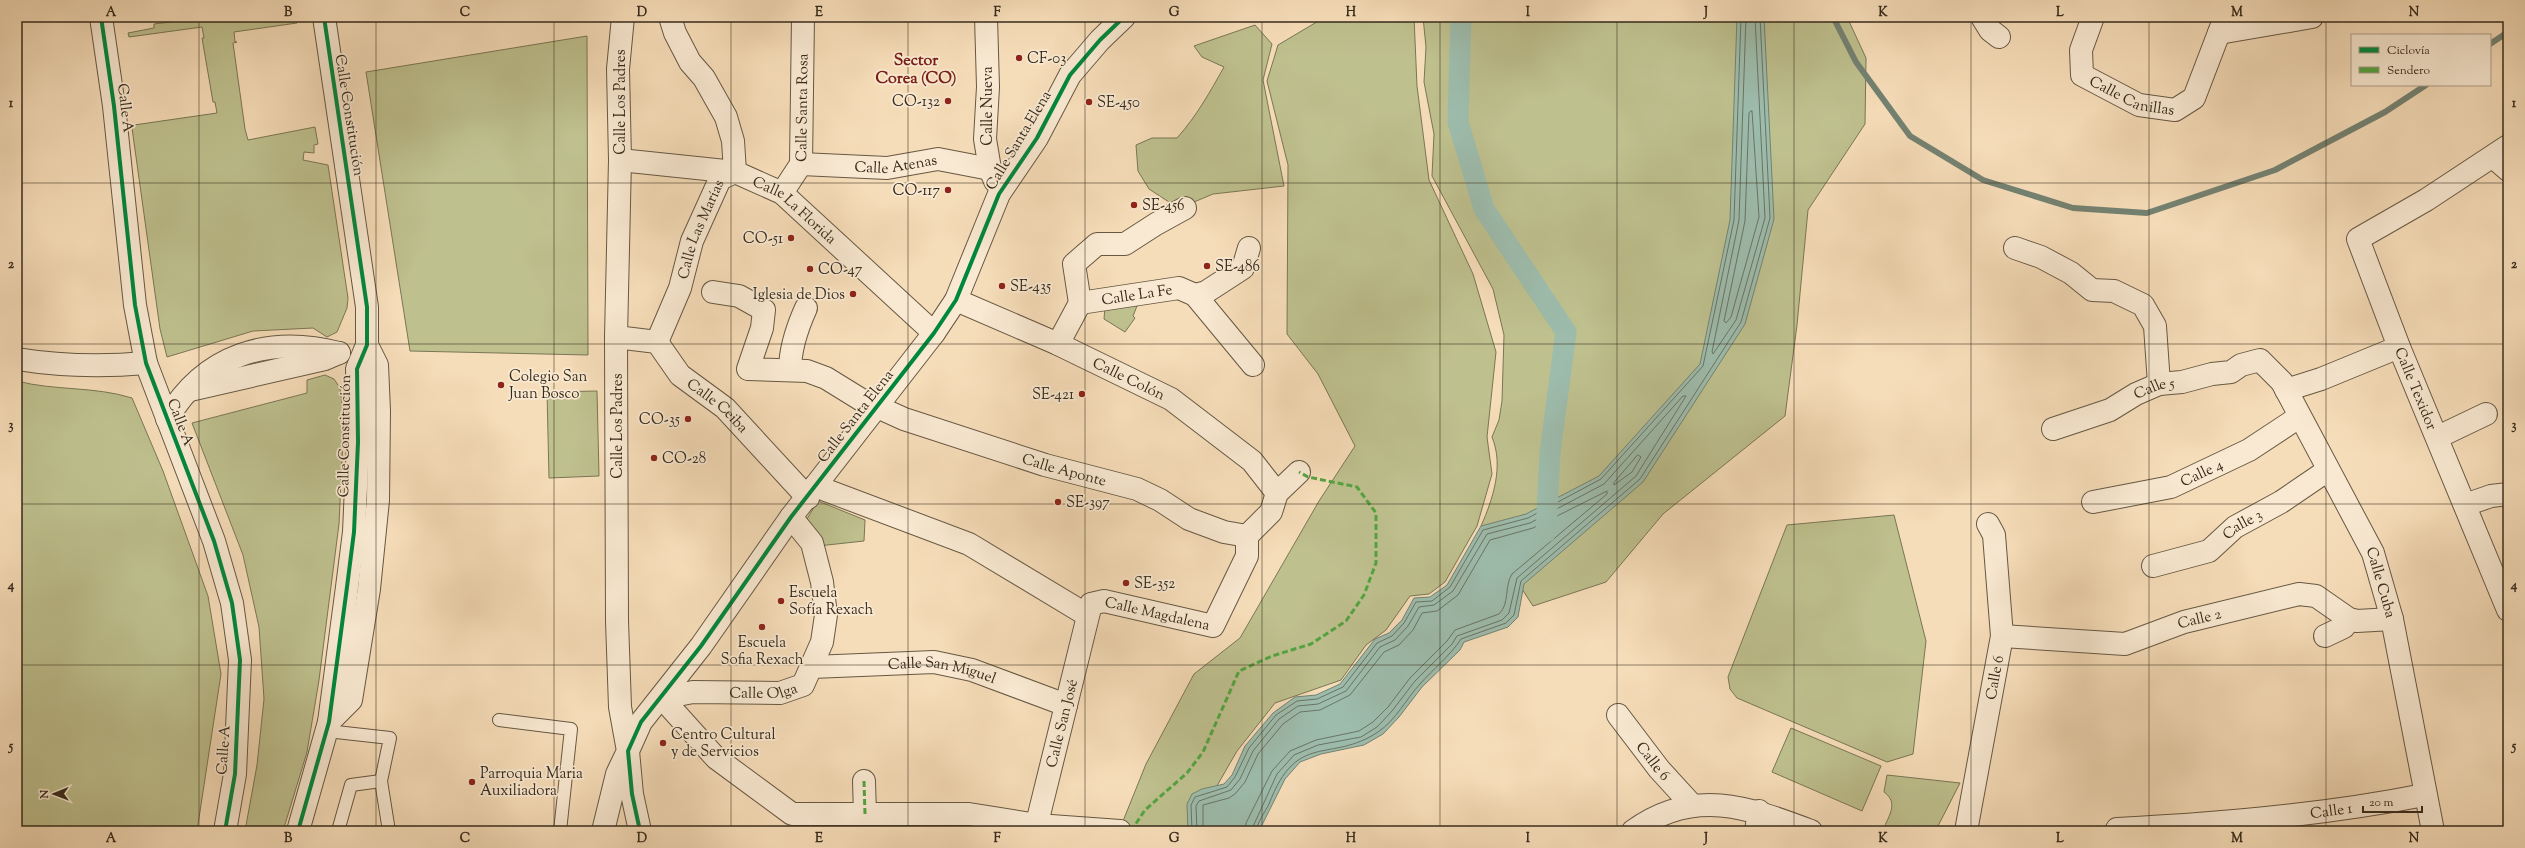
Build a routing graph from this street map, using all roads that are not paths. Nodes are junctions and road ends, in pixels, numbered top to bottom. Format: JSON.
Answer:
{"nodes":[{"id":1,"x":101,"y":17,"type":"edge"},
{"id":2,"x":324,"y":17,"type":"edge"},
{"id":3,"x":623,"y":17,"type":"edge"},
{"id":4,"x":670,"y":17,"type":"edge"},
{"id":5,"x":803,"y":17,"type":"edge"},
{"id":6,"x":986,"y":17,"type":"edge"},
{"id":7,"x":1124,"y":17,"type":"edge"},
{"id":8,"x":1982,"y":17,"type":"edge"},
{"id":9,"x":2093,"y":17,"type":"edge"},
{"id":10,"x":2312,"y":17,"type":"edge"},
{"id":11,"x":2222,"y":25,"type":"edge"},
{"id":12,"x":1999,"y":37,"type":"dead end"},
{"id":13,"x":2503,"y":158,"type":"edge"},
{"id":14,"x":620,"y":160,"type":"junction"},
{"id":15,"x":801,"y":164,"type":"junction"},
{"id":16,"x":990,"y":169,"type":"junction"},
{"id":17,"x":735,"y":172,"type":"junction"},
{"id":18,"x":782,"y":193,"type":"junction"},
{"id":19,"x":999,"y":194,"type":"junction"},
{"id":20,"x":1185,"y":208,"type":"dead end"},
{"id":21,"x":1250,"y":248,"type":"dead end"},
{"id":22,"x":2014,"y":248,"type":"dead end"},
{"id":23,"x":713,"y":292,"type":"dead end"},
{"id":24,"x":1195,"y":294,"type":"junction"},
{"id":25,"x":956,"y":300,"type":"junction"},
{"id":26,"x":1080,"y":303,"type":"junction"},
{"id":27,"x":806,"y":308,"type":"dead end"},
{"id":28,"x":934,"y":333,"type":"junction"},
{"id":29,"x":616,"y":337,"type":"junction"},
{"id":30,"x":657,"y":342,"type":"junction"},
{"id":31,"x":1058,"y":344,"type":"junction"},
{"id":32,"x":367,"y":345,"type":"junction"},
{"id":33,"x":2399,"y":347,"type":"junction"},
{"id":34,"x":17,"y":359,"type":"edge"},
{"id":35,"x":2260,"y":360,"type":"joint"},
{"id":36,"x":146,"y":363,"type":"junction"},
{"id":37,"x":1253,"y":365,"type":"dead end"},
{"id":38,"x":790,"y":370,"type":"junction"},
{"id":39,"x":2159,"y":384,"type":"junction"},
{"id":40,"x":2286,"y":390,"type":"junction"},
{"id":41,"x":878,"y":406,"type":"junction"},
{"id":42,"x":2486,"y":414,"type":"dead end"},
{"id":43,"x":2299,"y":417,"type":"junction"},
{"id":44,"x":167,"y":419,"type":"junction"},
{"id":45,"x":2053,"y":428,"type":"dead end"},
{"id":46,"x":2438,"y":437,"type":"junction"},
{"id":47,"x":2328,"y":470,"type":"junction"},
{"id":48,"x":1299,"y":472,"type":"dead end"},
{"id":49,"x":811,"y":492,"type":"junction"},
{"id":50,"x":1277,"y":493,"type":"junction"},
{"id":51,"x":2508,"y":494,"type":"edge"},
{"id":52,"x":2093,"y":502,"type":"dead end"},
{"id":53,"x":2465,"y":505,"type":"junction"},
{"id":54,"x":791,"y":517,"type":"junction"},
{"id":55,"x":1988,"y":524,"type":"dead end"},
{"id":56,"x":1247,"y":536,"type":"junction"},
{"id":57,"x":2153,"y":566,"type":"dead end"},
{"id":58,"x":2508,"y":610,"type":"edge"},
{"id":59,"x":1087,"y":615,"type":"junction"},
{"id":60,"x":2349,"y":619,"type":"junction"},
{"id":61,"x":2392,"y":619,"type":"junction"},
{"id":62,"x":2002,"y":636,"type":"junction"},
{"id":63,"x":2325,"y":636,"type":"dead end"},
{"id":64,"x":812,"y":667,"type":"junction"},
{"id":65,"x":662,"y":698,"type":"junction"},
{"id":66,"x":1066,"y":705,"type":"junction"},
{"id":67,"x":1618,"y":715,"type":"dead end"},
{"id":68,"x":498,"y":720,"type":"dead end"},
{"id":69,"x":328,"y":727,"type":"junction"},
{"id":70,"x":628,"y":751,"type":"junction"},
{"id":71,"x":381,"y":781,"type":"junction"},
{"id":72,"x":864,"y":781,"type":"dead end"},
{"id":73,"x":2424,"y":794,"type":"junction"},
{"id":74,"x":1691,"y":804,"type":"junction"},
{"id":75,"x":865,"y":814,"type":"junction"},
{"id":76,"x":1758,"y":821,"type":"edge"},
{"id":77,"x":639,"y":826,"type":"edge"},
{"id":78,"x":603,"y":828,"type":"edge"},
{"id":79,"x":1036,"y":828,"type":"edge"},
{"id":80,"x":2117,"y":829,"type":"dead end"},
{"id":81,"x":2170,"y":829,"type":"edge"},
{"id":82,"x":225,"y":831,"type":"edge"},
{"id":83,"x":298,"y":831,"type":"edge"},
{"id":84,"x":338,"y":831,"type":"edge"},
{"id":85,"x":389,"y":831,"type":"edge"},
{"id":86,"x":560,"y":831,"type":"edge"},
{"id":87,"x":1120,"y":831,"type":"edge"},
{"id":88,"x":1633,"y":831,"type":"edge"},
{"id":89,"x":1811,"y":831,"type":"edge"},
{"id":90,"x":1966,"y":831,"type":"edge"},
{"id":91,"x":2433,"y":831,"type":"edge"}],
"edges":[{"from":1,"to":36,"type":"street","name":"Calle A"},
{"from":2,"to":32,"type":"street","name":"Calle Constitución"},
{"from":3,"to":14,"type":"street","name":"Calle Los Padres"},
{"from":4,"to":17,"type":"street","name":"Calle Las Marías"},
{"from":5,"to":15,"type":"street","name":"Calle Santa Rosa"},
{"from":6,"to":16,"type":"street","name":"Calle Nueva"},
{"from":7,"to":19,"type":"street","name":"Calle Santa Elena"},
{"from":8,"to":12,"type":"street"},
{"from":9,"to":11,"type":"street","name":"Calle Canillas"},
{"from":10,"to":11,"type":"street"},
{"from":13,"to":33,"type":"street","name":"Calle Texidor"},
{"from":14,"to":17,"type":"street","name":"Calle La Florida"},
{"from":14,"to":29,"type":"street","name":"Calle Los Padres"},
{"from":15,"to":16,"type":"street","name":"Calle Atenas"},
{"from":15,"to":18,"type":"street","name":"Calle Santa Rosa"},
{"from":16,"to":19,"type":"street","name":"Calle Nueva"},
{"from":17,"to":18,"type":"street","name":"Calle La Florida"},
{"from":17,"to":30,"type":"street","name":"Calle Las Marías"},
{"from":18,"to":28,"type":"street","name":"Calle La Florida"},
{"from":19,"to":25,"type":"street","name":"Calle Santa Elena"},
{"from":20,"to":26,"type":"street"},
{"from":21,"to":24,"type":"street"},
{"from":22,"to":39,"type":"street"},
{"from":23,"to":38,"type":"street","name":"Calle Aponte"},
{"from":24,"to":26,"type":"street","name":"Calle La Fe"},
{"from":24,"to":37,"type":"street","name":"Calle La Fe"},
{"from":25,"to":28,"type":"street","name":"Calle Santa Elena"},
{"from":25,"to":31,"type":"street","name":"Calle Colón"},
{"from":26,"to":31,"type":"street","name":"Calle La Fe"},
{"from":27,"to":38,"type":"street"},
{"from":28,"to":41,"type":"street","name":"Calle Santa Elena"},
{"from":29,"to":30,"type":"street"},
{"from":29,"to":70,"type":"street","name":"Calle Los Padres"},
{"from":30,"to":49,"type":"street","name":"Calle Ceiba"},
{"from":31,"to":50,"type":"street","name":"Calle Colón"},
{"from":32,"to":44,"type":"street"},
{"from":32,"to":69,"type":"street","name":"Calle Constitución"},
{"from":33,"to":40,"type":"street"},
{"from":33,"to":46,"type":"street","name":"Calle Texidor"},
{"from":34,"to":36,"type":"street"},
{"from":35,"to":39,"type":"street","name":"Calle 5"},
{"from":35,"to":40,"type":"street","name":"Calle Cuba"},
{"from":36,"to":44,"type":"street","name":"Calle A"},
{"from":38,"to":41,"type":"street","name":"Calle Aponte"},
{"from":39,"to":45,"type":"street","name":"Calle 5"},
{"from":40,"to":43,"type":"street","name":"Calle Cuba"},
{"from":41,"to":49,"type":"street","name":"Calle Santa Elena"},
{"from":41,"to":56,"type":"street","name":"Calle Aponte"},
{"from":42,"to":46,"type":"street"},
{"from":43,"to":47,"type":"street","name":"Calle Cuba"},
{"from":43,"to":52,"type":"street","name":"Calle 4"},
{"from":44,"to":82,"type":"street","name":"Calle A"},
{"from":46,"to":53,"type":"street","name":"Calle Texidor"},
{"from":47,"to":57,"type":"street","name":"Calle 3"},
{"from":47,"to":61,"type":"street","name":"Calle Cuba"},
{"from":48,"to":50,"type":"street"},
{"from":49,"to":54,"type":"street","name":"Calle Santa Elena"},
{"from":49,"to":59,"type":"street","name":"Calle Magdalena"},
{"from":50,"to":56,"type":"street"},
{"from":51,"to":53,"type":"street"},
{"from":53,"to":58,"type":"street","name":"Calle Texidor"},
{"from":54,"to":64,"type":"street","name":"Calle Olga"},
{"from":54,"to":65,"type":"street","name":"Calle Santa Elena"},
{"from":55,"to":62,"type":"street","name":"Calle 6"},
{"from":56,"to":59,"type":"street","name":"Calle Magdalena"},
{"from":59,"to":66,"type":"street","name":"Calle San José"},
{"from":60,"to":61,"type":"street"},
{"from":60,"to":62,"type":"street","name":"Calle 2"},
{"from":60,"to":63,"type":"street"},
{"from":61,"to":73,"type":"street","name":"Calle Cuba"},
{"from":62,"to":90,"type":"street","name":"Calle 6"},
{"from":64,"to":65,"type":"street","name":"Calle Olga"},
{"from":64,"to":66,"type":"street","name":"Calle San Miguel"},
{"from":65,"to":70,"type":"street","name":"Calle Santa Elena"},
{"from":65,"to":75,"type":"street"},
{"from":66,"to":79,"type":"street","name":"Calle San José"},
{"from":67,"to":74,"type":"street","name":"Calle 6"},
{"from":68,"to":86,"type":"lane"},
{"from":69,"to":71,"type":"lane"},
{"from":69,"to":83,"type":"street","name":"Calle Constitución"},
{"from":70,"to":77,"type":"street","name":"Calle Santa Elena"},
{"from":70,"to":78,"type":"street"},
{"from":71,"to":84,"type":"lane"},
{"from":71,"to":85,"type":"lane"},
{"from":72,"to":75,"type":"street"},
{"from":73,"to":81,"type":"street","name":"Calle 1"},
{"from":73,"to":91,"type":"street","name":"Calle Cuba"},
{"from":74,"to":76,"type":"street"},
{"from":74,"to":88,"type":"street"},
{"from":75,"to":79,"type":"street"},
{"from":76,"to":89,"type":"street"},
{"from":77,"to":78,"type":"street"},
{"from":79,"to":87,"type":"street"},
{"from":80,"to":81,"type":"street","name":"Calle 1"}]}
